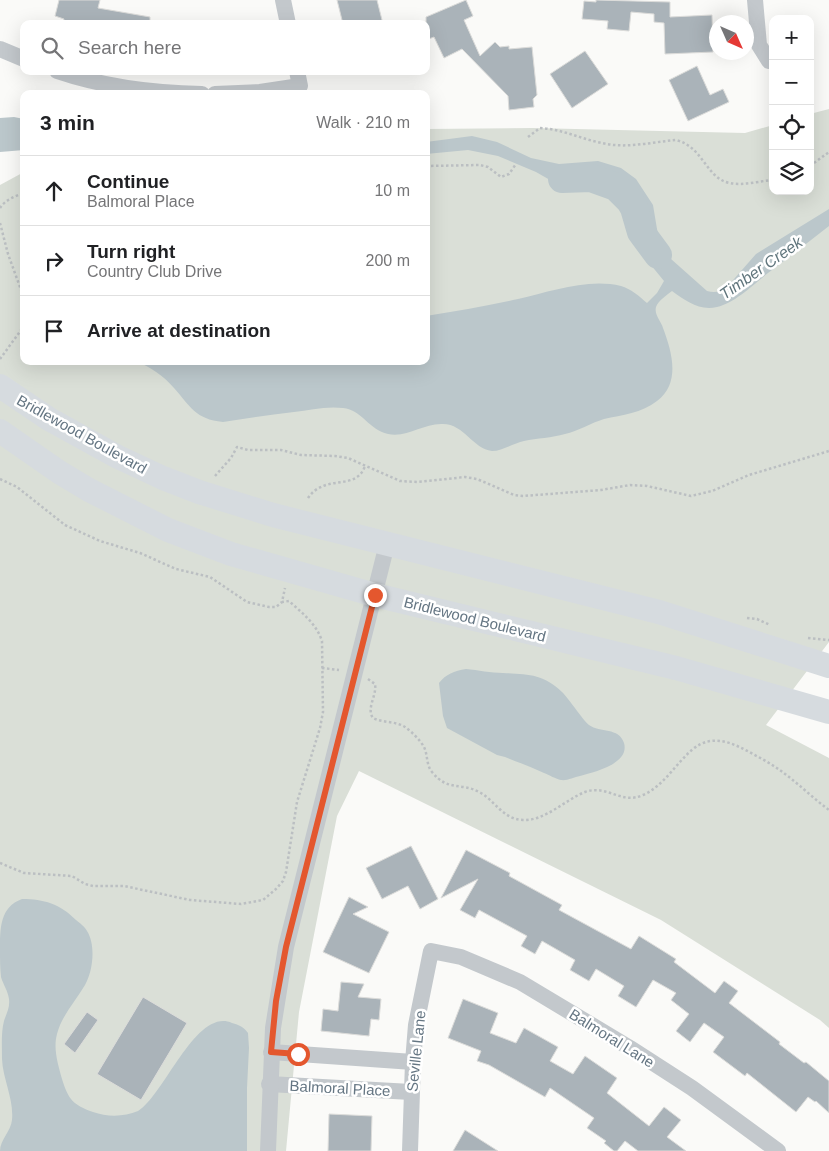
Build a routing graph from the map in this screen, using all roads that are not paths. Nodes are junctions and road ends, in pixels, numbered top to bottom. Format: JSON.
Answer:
{"nodes":[{"id":1,"x":283,"y":0,"type":"edge"},
{"id":2,"x":756,"y":0,"type":"edge"},
{"id":3,"x":287,"y":20,"type":"edge"},
{"id":4,"x":0,"y":49,"type":"edge"},
{"id":5,"x":20,"y":57,"type":"edge"},
{"id":6,"x":769,"y":61,"type":"dead end"},
{"id":7,"x":72,"y":75,"type":"edge"},
{"id":8,"x":298,"y":75,"type":"edge"},
{"id":9,"x":141,"y":90,"type":"edge"},
{"id":10,"x":273,"y":90,"type":"edge"},
{"id":11,"x":0,"y":386,"type":"edge"},
{"id":12,"x":0,"y":431,"type":"edge"},
{"id":13,"x":387,"y":544,"type":"junction"},
{"id":14,"x":375,"y":595,"type":"junction"},
{"id":15,"x":829,"y":666,"type":"edge"},
{"id":16,"x":829,"y":712,"type":"edge"},
{"id":17,"x":432,"y":951,"type":"joint"},
{"id":18,"x":271,"y":1052,"type":"junction"},
{"id":19,"x":413,"y":1062,"type":"junction"},
{"id":20,"x":269,"y":1084,"type":"junction"},
{"id":21,"x":412,"y":1092,"type":"junction"},
{"id":22,"x":268,"y":1151,"type":"edge"},
{"id":23,"x":410,"y":1151,"type":"edge"},
{"id":24,"x":778,"y":1151,"type":"edge"}],
"edges":[{"from":1,"to":3,"type":"street"},
{"from":2,"to":6,"type":"street"},
{"from":4,"to":5,"type":"street"},
{"from":7,"to":9,"type":"street"},
{"from":8,"to":10,"type":"street"},
{"from":11,"to":13,"type":"main road","name":"Bridlewood Boulevard"},
{"from":12,"to":14,"type":"main road","name":"Bridlewood Boulevard"},
{"from":13,"to":14,"type":"street"},
{"from":13,"to":15,"type":"main road","name":"Bridlewood Boulevard"},
{"from":14,"to":16,"type":"main road","name":"Bridlewood Boulevard"},
{"from":14,"to":18,"type":"street"},
{"from":17,"to":19,"type":"street","name":"Seville Lane"},
{"from":17,"to":24,"type":"street","name":"Balmoral Lane"},
{"from":18,"to":19,"type":"street","name":"Balmoral Place"},
{"from":18,"to":20,"type":"street"},
{"from":19,"to":21,"type":"street","name":"Seville Lane"},
{"from":20,"to":21,"type":"street","name":"Balmoral Place"},
{"from":20,"to":22,"type":"street"},
{"from":21,"to":23,"type":"street","name":"Seville Lane"}]}
